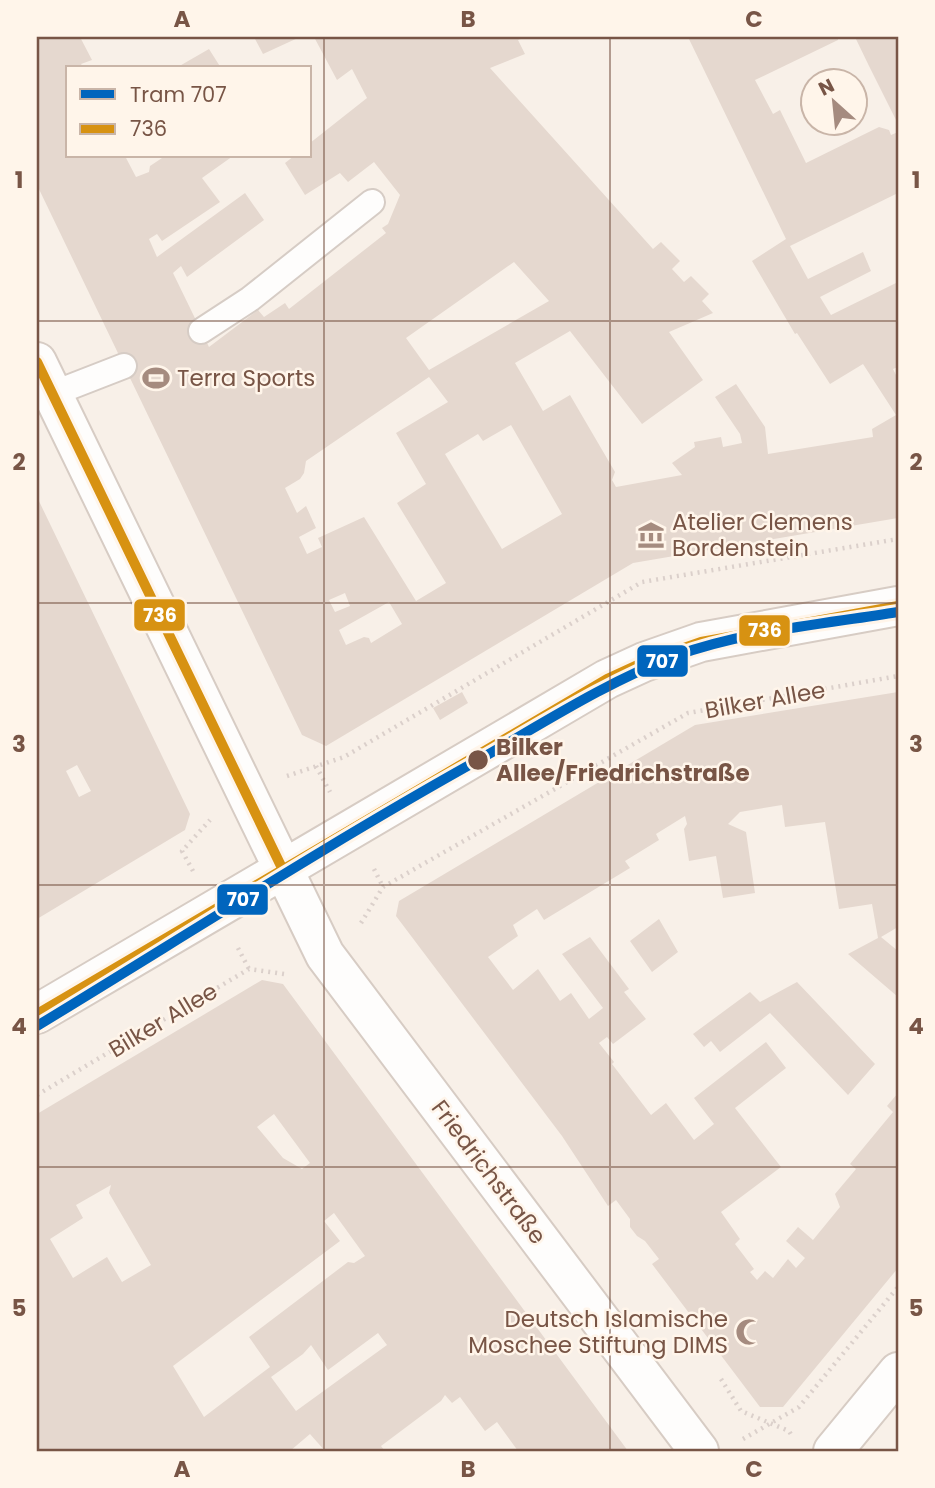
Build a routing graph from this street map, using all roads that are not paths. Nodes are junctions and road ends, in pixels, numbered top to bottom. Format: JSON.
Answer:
{"nodes":[{"id":1,"x":372,"y":202,"type":"dead end"},
{"id":2,"x":201,"y":331,"type":"dead end"},
{"id":3,"x":124,"y":366,"type":"dead end"},
{"id":4,"x":44,"y":378,"type":"edge"},
{"id":5,"x":898,"y":606,"type":"edge"},
{"id":6,"x":286,"y":877,"type":"junction"},
{"id":7,"x":37,"y":1014,"type":"edge"},
{"id":8,"x":898,"y":1372,"type":"edge"},
{"id":9,"x":699,"y":1451,"type":"edge"},
{"id":10,"x":832,"y":1451,"type":"edge"}],
"edges":[{"from":1,"to":2,"type":"lane"},
{"from":3,"to":4,"type":"lane"},
{"from":4,"to":6,"type":"main road","name":"Friedrichstraße"},
{"from":5,"to":6,"type":"main road"},
{"from":6,"to":7,"type":"main road"},
{"from":6,"to":9,"type":"main road","name":"Friedrichstraße"},
{"from":8,"to":10,"type":"main road"}]}
